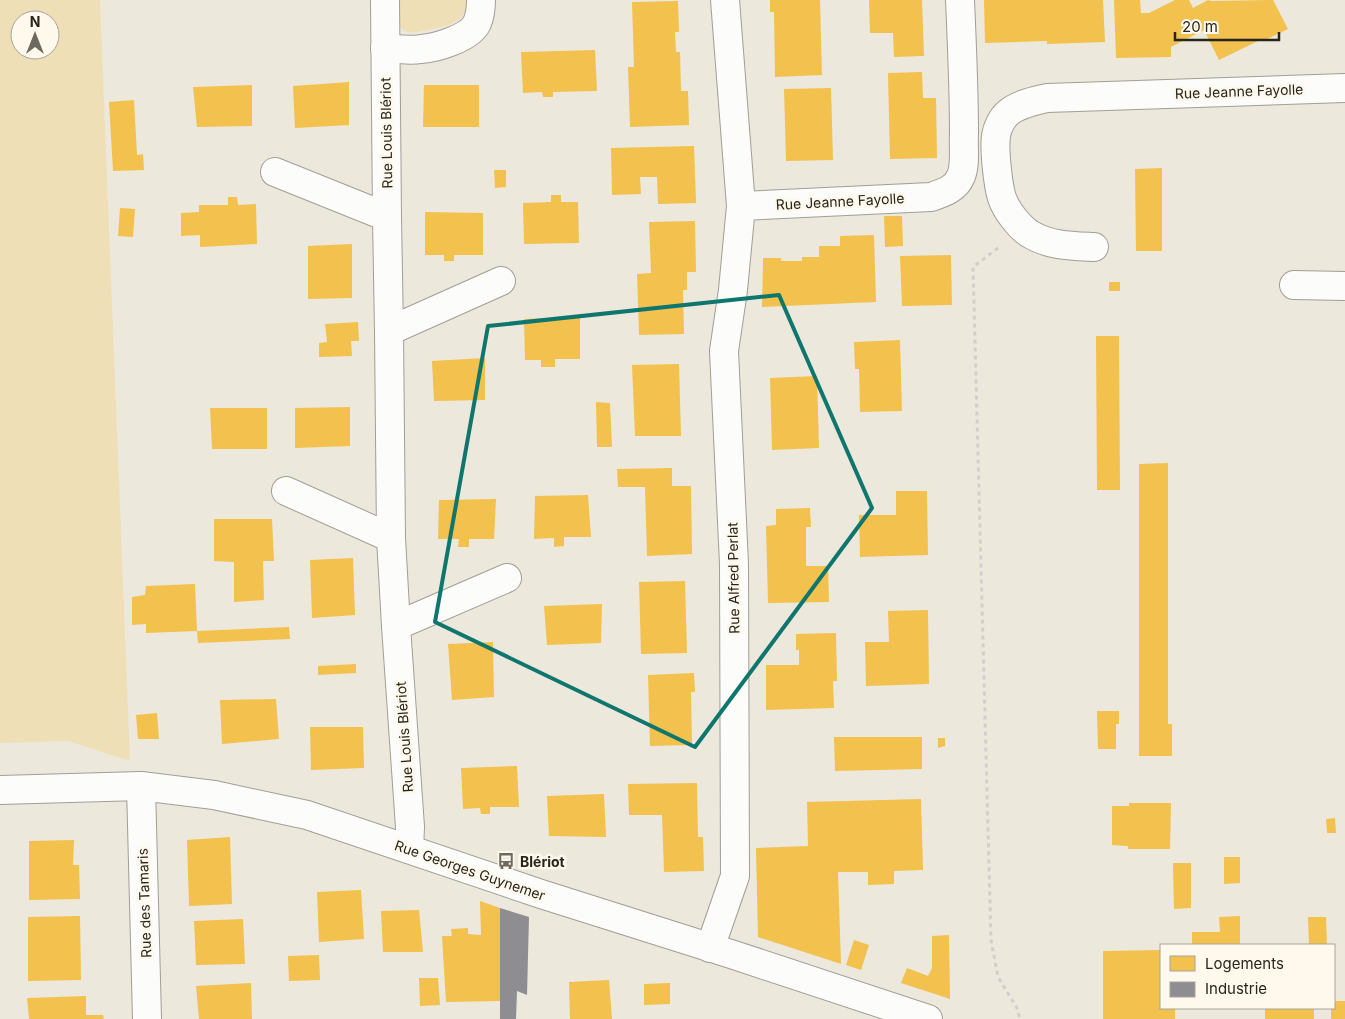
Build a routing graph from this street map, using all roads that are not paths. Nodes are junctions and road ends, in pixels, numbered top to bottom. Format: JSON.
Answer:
{"nodes":[{"id":1,"x":385,"y":0,"type":"edge"},
{"id":2,"x":481,"y":0,"type":"edge"},
{"id":3,"x":725,"y":0,"type":"edge"},
{"id":4,"x":960,"y":0,"type":"edge"},
{"id":5,"x":385,"y":48,"type":"junction"},
{"id":6,"x":1345,"y":88,"type":"edge"},
{"id":7,"x":275,"y":172,"type":"dead end"},
{"id":8,"x":741,"y":206,"type":"junction"},
{"id":9,"x":387,"y":217,"type":"junction"},
{"id":10,"x":1094,"y":247,"type":"dead end"},
{"id":11,"x":501,"y":281,"type":"dead end"},
{"id":12,"x":1294,"y":285,"type":"dead end"},
{"id":13,"x":1345,"y":286,"type":"edge"},
{"id":14,"x":388,"y":331,"type":"junction"},
{"id":15,"x":286,"y":490,"type":"dead end"},
{"id":16,"x":391,"y":538,"type":"junction"},
{"id":17,"x":508,"y":578,"type":"dead end"},
{"id":18,"x":396,"y":626,"type":"junction"},
{"id":19,"x":141,"y":786,"type":"junction"},
{"id":20,"x":0,"y":790,"type":"edge"},
{"id":21,"x":409,"y":849,"type":"junction"},
{"id":22,"x":710,"y":948,"type":"junction"},
{"id":23,"x":147,"y":1019,"type":"edge"},
{"id":24,"x":928,"y":1019,"type":"edge"}],
"edges":[{"from":1,"to":5,"type":"street","name":"Rue Louis Blériot"},
{"from":2,"to":5,"type":"street"},
{"from":3,"to":8,"type":"street"},
{"from":4,"to":8,"type":"street","name":"Rue Jeanne Fayolle"},
{"from":5,"to":9,"type":"street","name":"Rue Louis Blériot"},
{"from":6,"to":10,"type":"street","name":"Rue Jeanne Fayolle"},
{"from":7,"to":9,"type":"street"},
{"from":8,"to":22,"type":"street","name":"Rue Alfred Perlat"},
{"from":9,"to":14,"type":"street","name":"Rue Louis Blériot"},
{"from":11,"to":14,"type":"street"},
{"from":12,"to":13,"type":"street"},
{"from":14,"to":16,"type":"street","name":"Rue Louis Blériot"},
{"from":15,"to":16,"type":"street"},
{"from":16,"to":18,"type":"street","name":"Rue Louis Blériot"},
{"from":17,"to":18,"type":"street"},
{"from":18,"to":21,"type":"street","name":"Rue Louis Blériot"},
{"from":19,"to":20,"type":"street","name":"Rue Georges Guynemer"},
{"from":19,"to":21,"type":"street","name":"Rue Georges Guynemer"},
{"from":19,"to":23,"type":"street","name":"Rue des Tamaris"},
{"from":21,"to":22,"type":"street","name":"Rue Georges Guynemer"},
{"from":22,"to":24,"type":"street","name":"Rue Georges Guynemer"}]}
